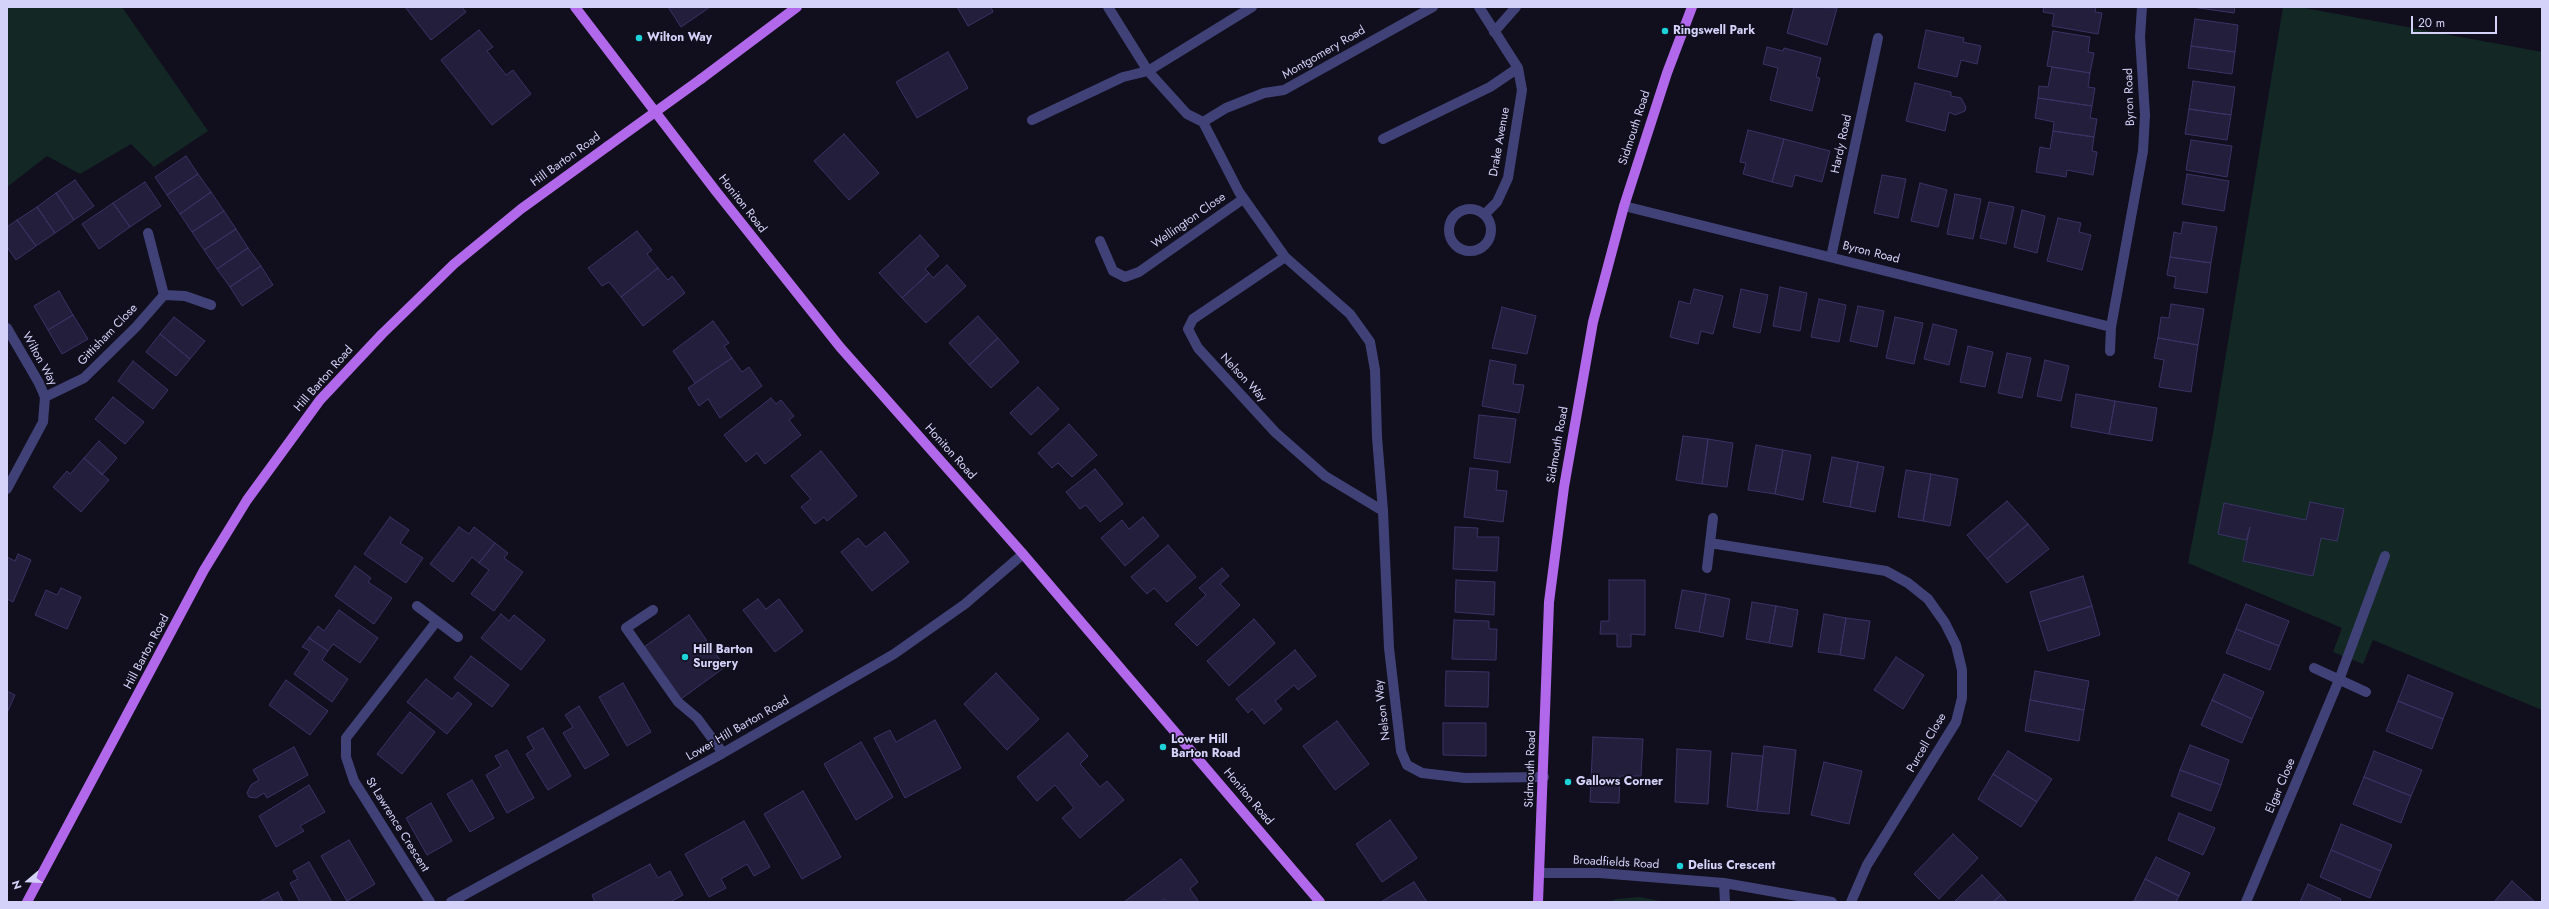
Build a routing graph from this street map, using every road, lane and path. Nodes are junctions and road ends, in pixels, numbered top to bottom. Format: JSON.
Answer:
{"nodes":[{"id":1,"x":575,"y":7,"type":"edge"},
{"id":2,"x":797,"y":7,"type":"edge"},
{"id":3,"x":1108,"y":7,"type":"edge"},
{"id":4,"x":1252,"y":7,"type":"edge"},
{"id":5,"x":1433,"y":7,"type":"edge"},
{"id":6,"x":1479,"y":7,"type":"edge"},
{"id":7,"x":1516,"y":7,"type":"edge"},
{"id":8,"x":1692,"y":7,"type":"edge"},
{"id":9,"x":2142,"y":7,"type":"edge"},
{"id":10,"x":1494,"y":32,"type":"junction"},
{"id":11,"x":1878,"y":38,"type":"dead end"},
{"id":12,"x":1518,"y":68,"type":"junction"},
{"id":13,"x":1148,"y":71,"type":"junction"},
{"id":14,"x":1032,"y":120,"type":"dead end"},
{"id":15,"x":1203,"y":122,"type":"junction"},
{"id":16,"x":1383,"y":139,"type":"dead end"},
{"id":17,"x":1243,"y":199,"type":"junction"},
{"id":18,"x":1624,"y":206,"type":"junction"},
{"id":19,"x":1485,"y":214,"type":"junction"},
{"id":20,"x":148,"y":233,"type":"dead end"},
{"id":21,"x":1100,"y":241,"type":"dead end"},
{"id":22,"x":1831,"y":256,"type":"junction"},
{"id":23,"x":1285,"y":257,"type":"junction"},
{"id":24,"x":164,"y":294,"type":"junction"},
{"id":25,"x":211,"y":305,"type":"dead end"},
{"id":26,"x":2111,"y":327,"type":"junction"},
{"id":27,"x":7,"y":328,"type":"edge"},
{"id":28,"x":2110,"y":351,"type":"dead end"},
{"id":29,"x":45,"y":397,"type":"junction"},
{"id":30,"x":7,"y":489,"type":"edge"},
{"id":31,"x":1383,"y":511,"type":"junction"},
{"id":32,"x":1713,"y":518,"type":"dead end"},
{"id":33,"x":1710,"y":543,"type":"junction"},
{"id":34,"x":1023,"y":554,"type":"junction"},
{"id":35,"x":2385,"y":556,"type":"dead end"},
{"id":36,"x":1707,"y":568,"type":"dead end"},
{"id":37,"x":417,"y":606,"type":"dead end"},
{"id":38,"x":652,"y":610,"type":"dead end"},
{"id":39,"x":436,"y":622,"type":"junction"},
{"id":40,"x":458,"y":637,"type":"dead end"},
{"id":41,"x":2314,"y":668,"type":"dead end"},
{"id":42,"x":2339,"y":680,"type":"junction"},
{"id":43,"x":2366,"y":692,"type":"dead end"},
{"id":44,"x":723,"y":753,"type":"junction"},
{"id":45,"x":1544,"y":777,"type":"junction"},
{"id":46,"x":1540,"y":873,"type":"junction"},
{"id":47,"x":1724,"y":883,"type":"junction"},
{"id":48,"x":27,"y":902,"type":"edge"},
{"id":49,"x":430,"y":902,"type":"edge"},
{"id":50,"x":451,"y":902,"type":"edge"},
{"id":51,"x":1320,"y":902,"type":"edge"},
{"id":52,"x":1538,"y":902,"type":"edge"},
{"id":53,"x":1725,"y":902,"type":"edge"},
{"id":54,"x":1832,"y":902,"type":"edge"},
{"id":55,"x":1852,"y":902,"type":"edge"},
{"id":56,"x":2246,"y":902,"type":"edge"}],
"edges":[{"from":1,"to":34,"type":"main road","name":"Honiton Road"},
{"from":2,"to":48,"type":"main road","name":"Hill Barton Road","bridge":true},
{"from":3,"to":13,"type":"street"},
{"from":4,"to":13,"type":"street"},
{"from":5,"to":15,"type":"street","name":"Montgomery Road"},
{"from":6,"to":10,"type":"street","name":"Drake Avenue"},
{"from":7,"to":10,"type":"street"},
{"from":8,"to":18,"type":"main road","name":"Sidmouth Road"},
{"from":9,"to":26,"type":"street","name":"Byron Road"},
{"from":10,"to":12,"type":"street","name":"Drake Avenue"},
{"from":11,"to":22,"type":"street","name":"Hardy Road"},
{"from":12,"to":16,"type":"street"},
{"from":12,"to":19,"type":"street","name":"Drake Avenue"},
{"from":13,"to":14,"type":"street"},
{"from":13,"to":15,"type":"street"},
{"from":15,"to":17,"type":"street","name":"Wellington Close"},
{"from":17,"to":21,"type":"street","name":"Wellington Close"},
{"from":17,"to":23,"type":"street","name":"Nelson Way"},
{"from":18,"to":22,"type":"street","name":"Byron Road"},
{"from":18,"to":45,"type":"main road","name":"Sidmouth Road"},
{"from":19,"to":19,"type":"street"},
{"from":20,"to":24,"type":"street"},
{"from":22,"to":26,"type":"street","name":"Byron Road"},
{"from":23,"to":31,"type":"street","name":"Nelson Way"},
{"from":23,"to":31,"type":"street","name":"Nelson Way"},
{"from":24,"to":25,"type":"street"},
{"from":24,"to":29,"type":"street","name":"Gittisham Close"},
{"from":26,"to":28,"type":"street","name":"Byron Road"},
{"from":27,"to":29,"type":"street","name":"Wilton Way"},
{"from":29,"to":30,"type":"street","name":"Wilton Way"},
{"from":31,"to":45,"type":"street","name":"Nelson Way"},
{"from":32,"to":33,"type":"street"},
{"from":33,"to":36,"type":"street"},
{"from":33,"to":55,"type":"street","name":"Purcell Close"},
{"from":34,"to":44,"type":"street","name":"Lower Hill Barton Road"},
{"from":34,"to":51,"type":"main road","name":"Honiton Road"},
{"from":35,"to":42,"type":"street","name":"Elgar Close"},
{"from":37,"to":39,"type":"street"},
{"from":38,"to":44,"type":"street"},
{"from":39,"to":40,"type":"street"},
{"from":39,"to":49,"type":"street","name":"St Lawrence Crescent"},
{"from":41,"to":42,"type":"street"},
{"from":42,"to":43,"type":"street"},
{"from":42,"to":56,"type":"street","name":"Elgar Close"},
{"from":44,"to":50,"type":"street","name":"Lower Hill Barton Road"},
{"from":45,"to":46,"type":"main road","name":"Sidmouth Road"},
{"from":46,"to":47,"type":"street","name":"Broadfields Road"},
{"from":46,"to":52,"type":"main road","name":"Sidmouth Road"},
{"from":47,"to":53,"type":"street"},
{"from":47,"to":54,"type":"street","name":"Broadfields Road"}]}
